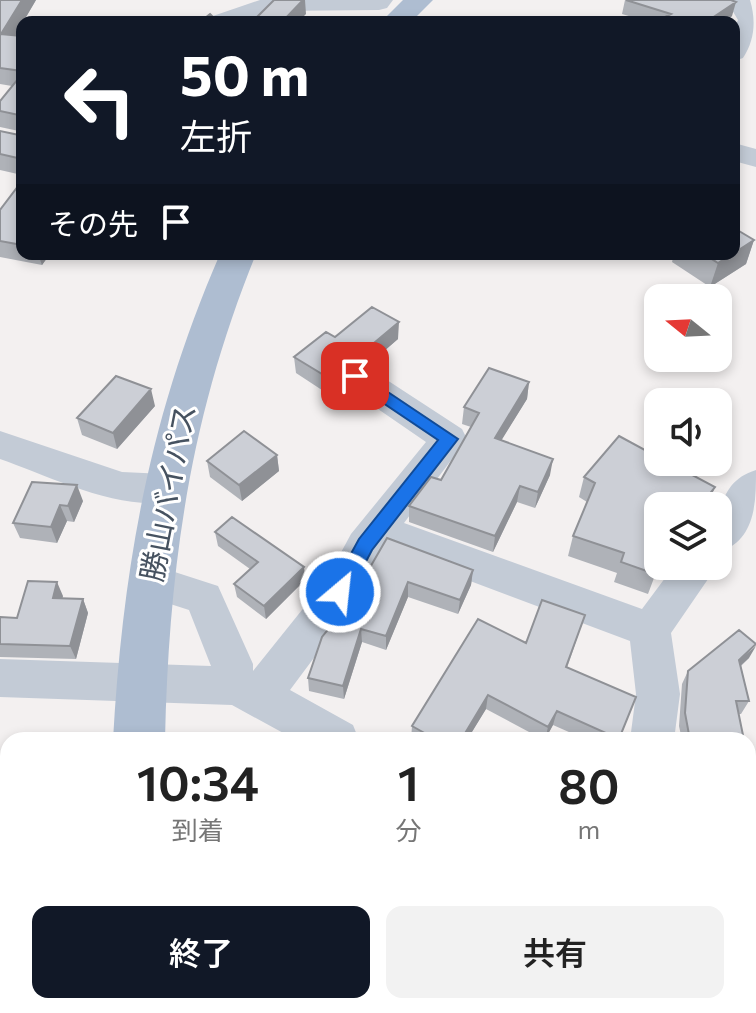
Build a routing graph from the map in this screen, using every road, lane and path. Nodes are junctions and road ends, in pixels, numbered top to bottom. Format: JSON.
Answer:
{"nodes":[{"id":1,"x":381,"y":0,"type":"edge"},
{"id":2,"x":419,"y":0,"type":"edge"},
{"id":3,"x":748,"y":14,"type":"edge"},
{"id":4,"x":237,"y":16,"type":"edge"},
{"id":5,"x":402,"y":16,"type":"edge"},
{"id":6,"x":740,"y":36,"type":"edge"},
{"id":7,"x":236,"y":260,"type":"edge"},
{"id":8,"x":355,"y":376,"type":"dead end"},
{"id":9,"x":0,"y":445,"type":"edge"},
{"id":10,"x":756,"y":484,"type":"edge"},
{"id":11,"x":165,"y":489,"type":"junction"},
{"id":12,"x":732,"y":517,"type":"edge"},
{"id":13,"x":378,"y":530,"type":"junction"},
{"id":14,"x":687,"y":580,"type":"edge"},
{"id":15,"x":150,"y":581,"type":"junction"},
{"id":16,"x":650,"y":630,"type":"junction"},
{"id":17,"x":0,"y":678,"type":"edge"},
{"id":18,"x":140,"y":681,"type":"junction"},
{"id":19,"x":246,"y":691,"type":"junction"},
{"id":20,"x":139,"y":732,"type":"edge"},
{"id":21,"x":322,"y":732,"type":"edge"},
{"id":22,"x":653,"y":732,"type":"edge"}],
"edges":[{"from":1,"to":4,"type":"street"},
{"from":2,"to":5,"type":"main road"},
{"from":3,"to":6,"type":"street"},
{"from":7,"to":11,"type":"main road","name":"勝山バイパス"},
{"from":8,"to":13,"type":"street"},
{"from":9,"to":11,"type":"street"},
{"from":10,"to":12,"type":"street"},
{"from":11,"to":15,"type":"main road","name":"勝山バイパス"},
{"from":13,"to":16,"type":"street"},
{"from":13,"to":19,"type":"street"},
{"from":14,"to":16,"type":"street"},
{"from":15,"to":18,"type":"main road","name":"勝山バイパス"},
{"from":15,"to":19,"type":"street"},
{"from":16,"to":22,"type":"street"},
{"from":17,"to":18,"type":"street"},
{"from":18,"to":19,"type":"street"},
{"from":18,"to":20,"type":"main road","name":"勝山バイパス"},
{"from":19,"to":21,"type":"street"}]}
